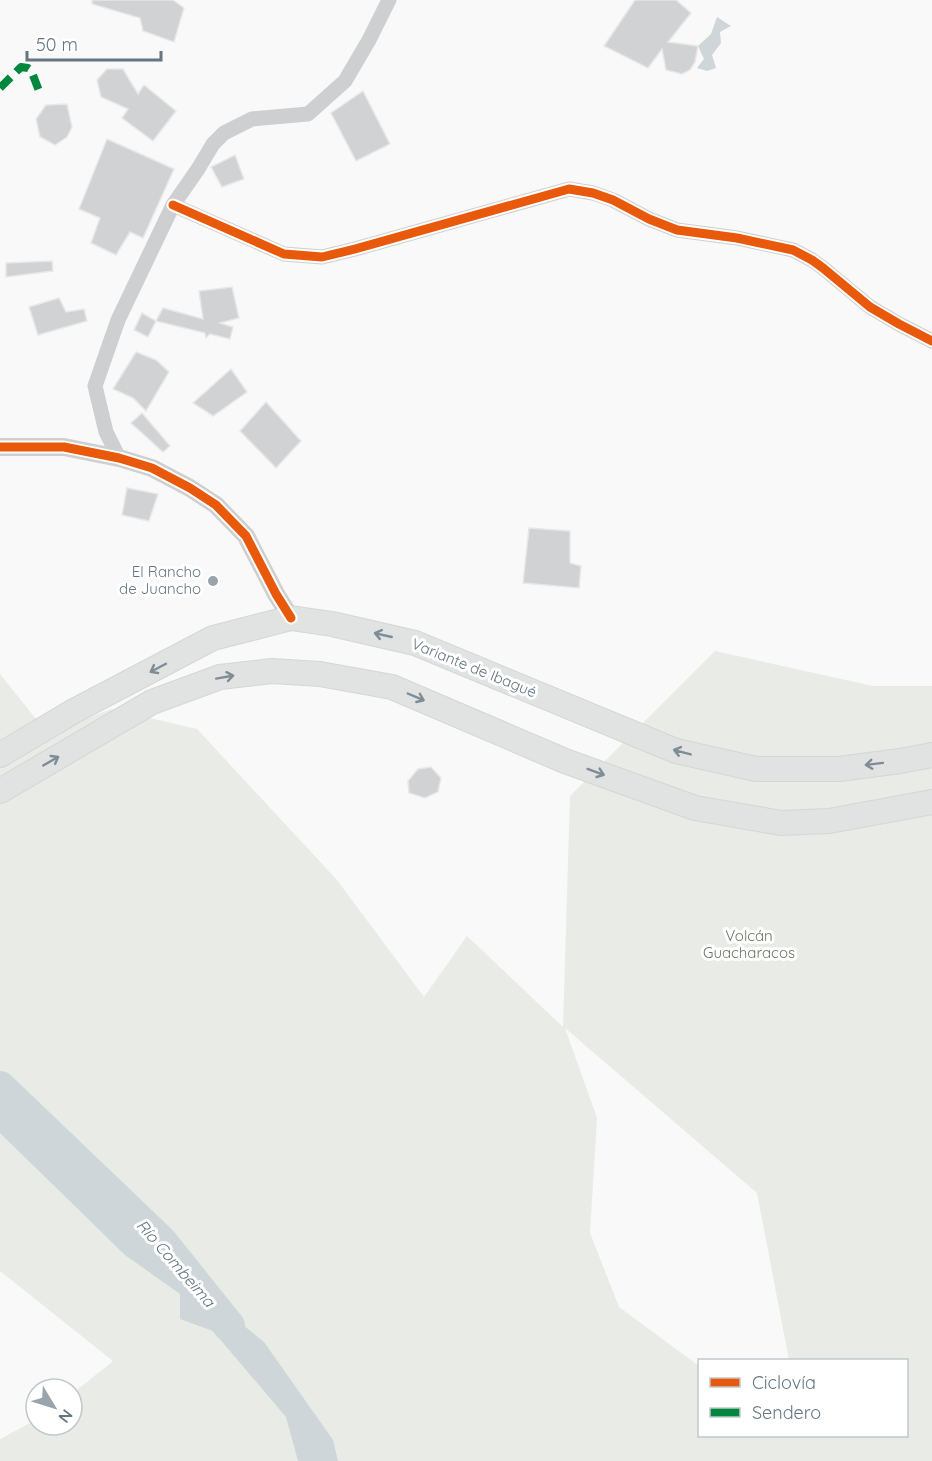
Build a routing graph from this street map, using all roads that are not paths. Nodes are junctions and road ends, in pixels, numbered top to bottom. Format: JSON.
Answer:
{"nodes":[{"id":1,"x":389,"y":0,"type":"edge"},
{"id":2,"x":173,"y":205,"type":"junction"},
{"id":3,"x":932,"y":341,"type":"edge"},
{"id":4,"x":0,"y":447,"type":"edge"},
{"id":5,"x":119,"y":458,"type":"junction"},
{"id":6,"x":291,"y":618,"type":"junction"},
{"id":7,"x":0,"y":755,"type":"edge"},
{"id":8,"x":932,"y":755,"type":"edge"},
{"id":9,"x":0,"y":791,"type":"edge"},
{"id":10,"x":932,"y":802,"type":"edge"}],
"edges":[{"from":1,"to":2,"type":"street"},
{"from":2,"to":3,"type":"street"},
{"from":2,"to":5,"type":"street"},
{"from":4,"to":5,"type":"street"},
{"from":5,"to":6,"type":"street"},
{"from":6,"to":7,"type":"highway","name":"Variante de Ibagué","one_way":true},
{"from":8,"to":6,"type":"highway","name":"Variante de Ibagué","one_way":true},
{"from":9,"to":10,"type":"highway","one_way":true}]}
